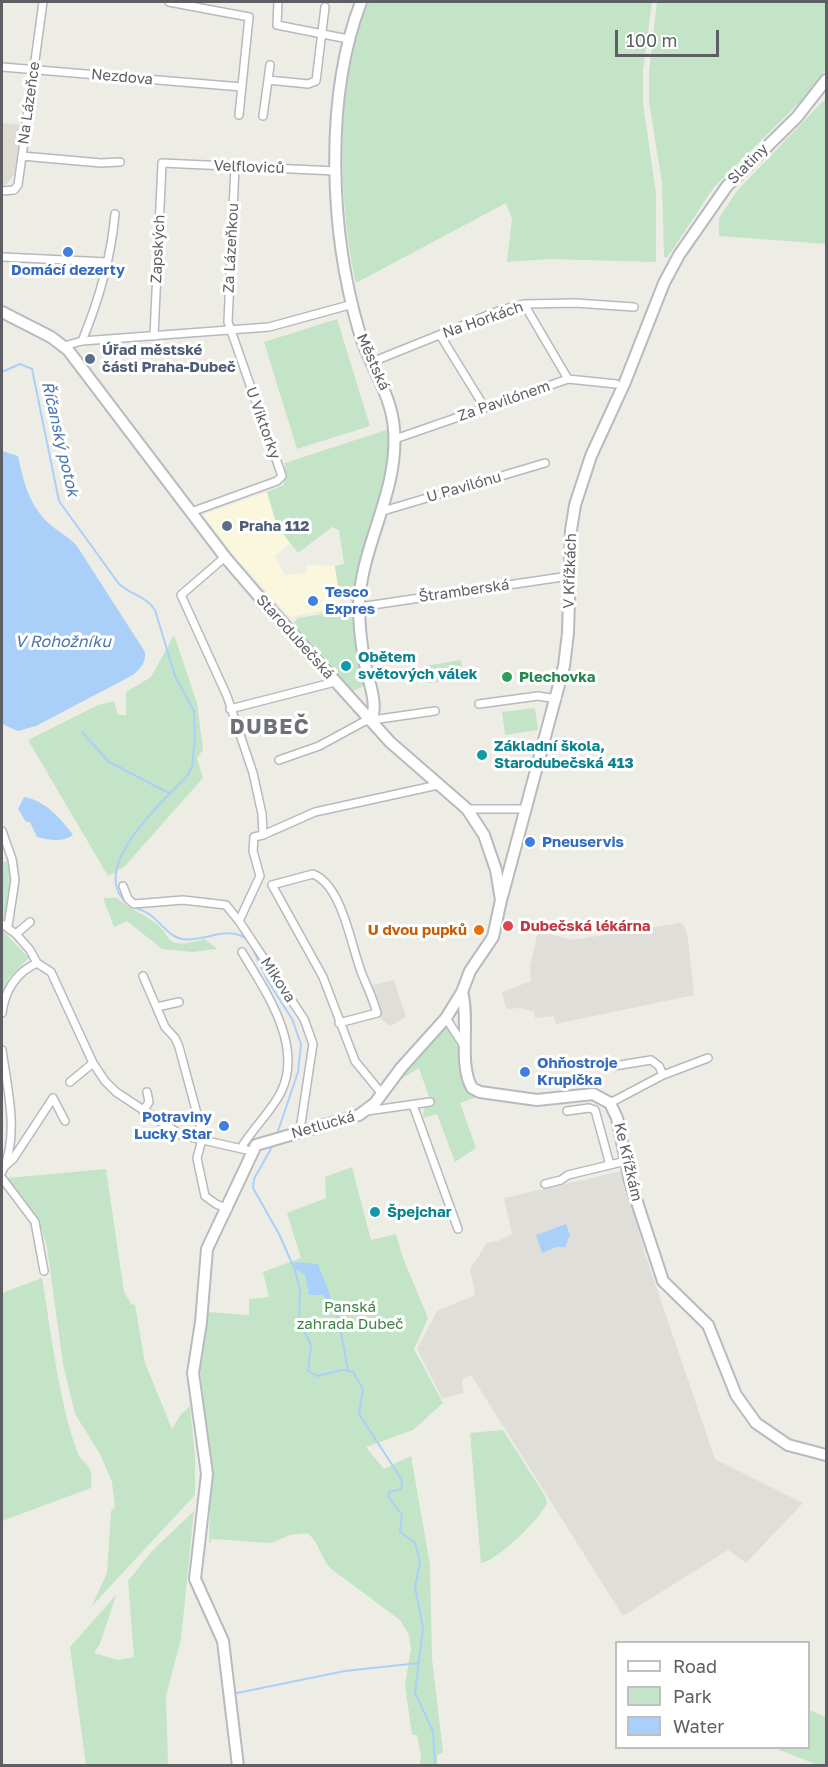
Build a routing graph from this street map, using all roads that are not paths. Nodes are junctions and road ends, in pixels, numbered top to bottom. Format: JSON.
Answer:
{"nodes":[{"id":1,"x":43,"y":2,"type":"edge"},
{"id":2,"x":169,"y":2,"type":"edge"},
{"id":3,"x":278,"y":2,"type":"edge"},
{"id":4,"x":361,"y":2,"type":"edge"},
{"id":5,"x":325,"y":7,"type":"dead end"},
{"id":6,"x":321,"y":33,"type":"junction"},
{"id":7,"x":348,"y":39,"type":"junction"},
{"id":8,"x":270,"y":65,"type":"dead end"},
{"id":9,"x":2,"y":67,"type":"edge"},
{"id":10,"x":34,"y":70,"type":"junction"},
{"id":11,"x":268,"y":80,"type":"junction"},
{"id":12,"x":826,"y":81,"type":"edge"},
{"id":13,"x":242,"y":87,"type":"junction"},
{"id":14,"x":239,"y":116,"type":"dead end"},
{"id":15,"x":263,"y":117,"type":"dead end"},
{"id":16,"x":22,"y":156,"type":"junction"},
{"id":17,"x":120,"y":162,"type":"dead end"},
{"id":18,"x":162,"y":163,"type":"joint"},
{"id":19,"x":236,"y":167,"type":"junction"},
{"id":20,"x":336,"y":171,"type":"junction"},
{"id":21,"x":2,"y":191,"type":"edge"},
{"id":22,"x":115,"y":214,"type":"dead end"},
{"id":23,"x":679,"y":255,"type":"joint"},
{"id":24,"x":2,"y":257,"type":"edge"},
{"id":25,"x":106,"y":262,"type":"junction"},
{"id":26,"x":353,"y":304,"type":"junction"},
{"id":27,"x":524,"y":304,"type":"junction"},
{"id":28,"x":634,"y":307,"type":"dead end"},
{"id":29,"x":2,"y":312,"type":"edge"},
{"id":30,"x":230,"y":329,"type":"junction"},
{"id":31,"x":440,"y":335,"type":"junction"},
{"id":32,"x":154,"y":336,"type":"junction"},
{"id":33,"x":81,"y":341,"type":"junction"},
{"id":34,"x":64,"y":346,"type":"junction"},
{"id":35,"x":372,"y":362,"type":"junction"},
{"id":36,"x":568,"y":379,"type":"junction"},
{"id":37,"x":616,"y":384,"type":"dead end"},
{"id":38,"x":485,"y":408,"type":"junction"},
{"id":39,"x":395,"y":439,"type":"junction"},
{"id":40,"x":545,"y":463,"type":"dead end"},
{"id":41,"x":384,"y":511,"type":"junction"},
{"id":42,"x":191,"y":512,"type":"junction"},
{"id":43,"x":225,"y":557,"type":"junction"},
{"id":44,"x":569,"y":576,"type":"junction"},
{"id":45,"x":359,"y":607,"type":"junction"},
{"id":46,"x":335,"y":682,"type":"junction"},
{"id":47,"x":557,"y":699,"type":"junction"},
{"id":48,"x":480,"y":704,"type":"dead end"},
{"id":49,"x":230,"y":709,"type":"junction"},
{"id":50,"x":435,"y":711,"type":"dead end"},
{"id":51,"x":371,"y":721,"type":"junction"},
{"id":52,"x":279,"y":759,"type":"dead end"},
{"id":53,"x":438,"y":784,"type":"junction"},
{"id":54,"x":467,"y":809,"type":"junction"},
{"id":55,"x":528,"y":809,"type":"junction"},
{"id":56,"x":2,"y":831,"type":"edge"},
{"id":57,"x":263,"y":835,"type":"junction"},
{"id":58,"x":123,"y":886,"type":"dead end"},
{"id":59,"x":501,"y":900,"type":"junction"},
{"id":60,"x":239,"y":921,"type":"junction"},
{"id":61,"x":30,"y":922,"type":"dead end"},
{"id":62,"x":5,"y":925,"type":"edge"},
{"id":63,"x":16,"y":934,"type":"junction"},
{"id":64,"x":242,"y":952,"type":"dead end"},
{"id":65,"x":37,"y":963,"type":"junction"},
{"id":66,"x":143,"y":976,"type":"dead end"},
{"id":67,"x":462,"y":992,"type":"junction"},
{"id":68,"x":179,"y":1002,"type":"dead end"},
{"id":69,"x":157,"y":1007,"type":"junction"},
{"id":70,"x":2,"y":1013,"type":"edge"},
{"id":71,"x":446,"y":1018,"type":"junction"},
{"id":72,"x":339,"y":1023,"type":"junction"},
{"id":73,"x":2,"y":1050,"type":"edge"},
{"id":74,"x":466,"y":1051,"type":"junction"},
{"id":75,"x":708,"y":1058,"type":"dead end"},
{"id":76,"x":93,"y":1063,"type":"junction"},
{"id":77,"x":614,"y":1066,"type":"dead end"},
{"id":78,"x":663,"y":1075,"type":"junction"},
{"id":79,"x":70,"y":1082,"type":"dead end"},
{"id":80,"x":147,"y":1092,"type":"dead end"},
{"id":81,"x":382,"y":1094,"type":"junction"},
{"id":82,"x":430,"y":1102,"type":"dead end"},
{"id":83,"x":610,"y":1102,"type":"junction"},
{"id":84,"x":413,"y":1105,"type":"junction"},
{"id":85,"x":143,"y":1111,"type":"junction"},
{"id":86,"x":367,"y":1111,"type":"junction"},
{"id":87,"x":567,"y":1111,"type":"dead end"},
{"id":88,"x":65,"y":1121,"type":"dead end"},
{"id":89,"x":300,"y":1131,"type":"junction"},
{"id":90,"x":202,"y":1142,"type":"junction"},
{"id":91,"x":246,"y":1150,"type":"junction"},
{"id":92,"x":626,"y":1161,"type":"junction"},
{"id":93,"x":610,"y":1164,"type":"junction"},
{"id":94,"x":3,"y":1169,"type":"edge"},
{"id":95,"x":2,"y":1178,"type":"edge"},
{"id":96,"x":545,"y":1184,"type":"dead end"},
{"id":97,"x":228,"y":1209,"type":"junction"},
{"id":98,"x":458,"y":1229,"type":"dead end"},
{"id":99,"x":44,"y":1271,"type":"dead end"},
{"id":100,"x":826,"y":1455,"type":"edge"},
{"id":101,"x":238,"y":1766,"type":"edge"}],
"edges":[{"from":1,"to":10,"type":"street","name":"Na Lázeňce"},
{"from":2,"to":13,"type":"street"},
{"from":3,"to":6,"type":"street"},
{"from":4,"to":7,"type":"street","name":"Městská"},
{"from":5,"to":6,"type":"street"},
{"from":6,"to":7,"type":"street"},
{"from":6,"to":11,"type":"street"},
{"from":7,"to":20,"type":"street","name":"Městská"},
{"from":8,"to":11,"type":"street"},
{"from":9,"to":10,"type":"street","name":"Nezdova"},
{"from":10,"to":13,"type":"street","name":"Nezdova"},
{"from":10,"to":16,"type":"street","name":"Na Lázeňce"},
{"from":11,"to":15,"type":"street"},
{"from":12,"to":23,"type":"street","name":"Slatiny"},
{"from":13,"to":14,"type":"street"},
{"from":16,"to":17,"type":"street"},
{"from":16,"to":21,"type":"street","name":"Na Lázeňce"},
{"from":18,"to":19,"type":"street","name":"Velfloviců"},
{"from":18,"to":32,"type":"street","name":"Zapských"},
{"from":19,"to":20,"type":"street","name":"Velfloviců"},
{"from":19,"to":30,"type":"street","name":"Za Lázeňkou"},
{"from":20,"to":26,"type":"street","name":"Městská"},
{"from":22,"to":25,"type":"street"},
{"from":23,"to":44,"type":"street","name":"V Křížkách"},
{"from":24,"to":25,"type":"street"},
{"from":25,"to":33,"type":"street"},
{"from":26,"to":30,"type":"street"},
{"from":26,"to":35,"type":"street","name":"Městská"},
{"from":27,"to":28,"type":"street","name":"Na Horkách"},
{"from":27,"to":31,"type":"street","name":"Na Horkách"},
{"from":27,"to":36,"type":"street"},
{"from":29,"to":34,"type":"street","name":"Starodubečská"},
{"from":30,"to":32,"type":"street"},
{"from":30,"to":42,"type":"street","name":"U Viktorky"},
{"from":31,"to":35,"type":"street","name":"Na Horkách"},
{"from":31,"to":38,"type":"street"},
{"from":32,"to":33,"type":"street"},
{"from":33,"to":34,"type":"street"},
{"from":34,"to":42,"type":"street","name":"Starodubečská"},
{"from":35,"to":39,"type":"street","name":"Městská"},
{"from":36,"to":37,"type":"street","name":"Za Pavilónem"},
{"from":36,"to":38,"type":"street","name":"Za Pavilónem"},
{"from":38,"to":39,"type":"street","name":"Za Pavilónem"},
{"from":39,"to":41,"type":"street","name":"Městská"},
{"from":40,"to":41,"type":"street","name":"U Pavilónu"},
{"from":41,"to":45,"type":"street","name":"Městská"},
{"from":42,"to":43,"type":"street","name":"Starodubečská"},
{"from":43,"to":46,"type":"street","name":"Starodubečská"},
{"from":43,"to":49,"type":"street"},
{"from":44,"to":45,"type":"street","name":"Štramberská"},
{"from":44,"to":47,"type":"street","name":"V Křížkách"},
{"from":45,"to":51,"type":"street","name":"Městská"},
{"from":46,"to":49,"type":"street"},
{"from":46,"to":51,"type":"street","name":"Starodubečská"},
{"from":47,"to":48,"type":"street"},
{"from":47,"to":55,"type":"street","name":"V Křížkách"},
{"from":49,"to":57,"type":"street"},
{"from":50,"to":51,"type":"street"},
{"from":51,"to":52,"type":"street"},
{"from":51,"to":53,"type":"street","name":"Starodubečská"},
{"from":53,"to":54,"type":"street","name":"Starodubečská"},
{"from":53,"to":57,"type":"street"},
{"from":54,"to":55,"type":"street"},
{"from":54,"to":59,"type":"street","name":"Starodubečská"},
{"from":55,"to":59,"type":"street","name":"V Křížkách"},
{"from":56,"to":62,"type":"street"},
{"from":57,"to":60,"type":"street"},
{"from":58,"to":60,"type":"street","name":"Mikova"},
{"from":59,"to":67,"type":"street","name":"Starodubečská"},
{"from":60,"to":89,"type":"street","name":"Mikova"},
{"from":61,"to":63,"type":"street"},
{"from":62,"to":63,"type":"street"},
{"from":63,"to":65,"type":"street"},
{"from":64,"to":91,"type":"street","name":"Mikova"},
{"from":65,"to":70,"type":"street"},
{"from":65,"to":76,"type":"street"},
{"from":66,"to":69,"type":"street"},
{"from":67,"to":71,"type":"street","name":"Netlucká"},
{"from":67,"to":74,"type":"street"},
{"from":68,"to":69,"type":"street"},
{"from":69,"to":90,"type":"street"},
{"from":71,"to":74,"type":"street"},
{"from":71,"to":81,"type":"street","name":"Netlucká"},
{"from":72,"to":72,"type":"street"},
{"from":72,"to":81,"type":"street"},
{"from":73,"to":94,"type":"street"},
{"from":74,"to":83,"type":"street","name":"Ke Křížkám"},
{"from":75,"to":78,"type":"street"},
{"from":76,"to":79,"type":"street"},
{"from":76,"to":85,"type":"street"},
{"from":77,"to":78,"type":"street"},
{"from":78,"to":83,"type":"street"},
{"from":80,"to":85,"type":"street"},
{"from":81,"to":86,"type":"street","name":"Netlucká"},
{"from":82,"to":84,"type":"street"},
{"from":83,"to":92,"type":"street","name":"Ke Křížkám"},
{"from":84,"to":86,"type":"street"},
{"from":84,"to":98,"type":"street"},
{"from":85,"to":90,"type":"street"},
{"from":86,"to":89,"type":"street","name":"Netlucká"},
{"from":87,"to":93,"type":"street"},
{"from":88,"to":94,"type":"street"},
{"from":89,"to":91,"type":"street","name":"Netlucká"},
{"from":90,"to":91,"type":"street"},
{"from":90,"to":97,"type":"street"},
{"from":91,"to":97,"type":"street"},
{"from":92,"to":93,"type":"street"},
{"from":92,"to":100,"type":"street","name":"Ke Křížkám"},
{"from":93,"to":96,"type":"street"},
{"from":95,"to":99,"type":"street"},
{"from":97,"to":101,"type":"street"}]}
